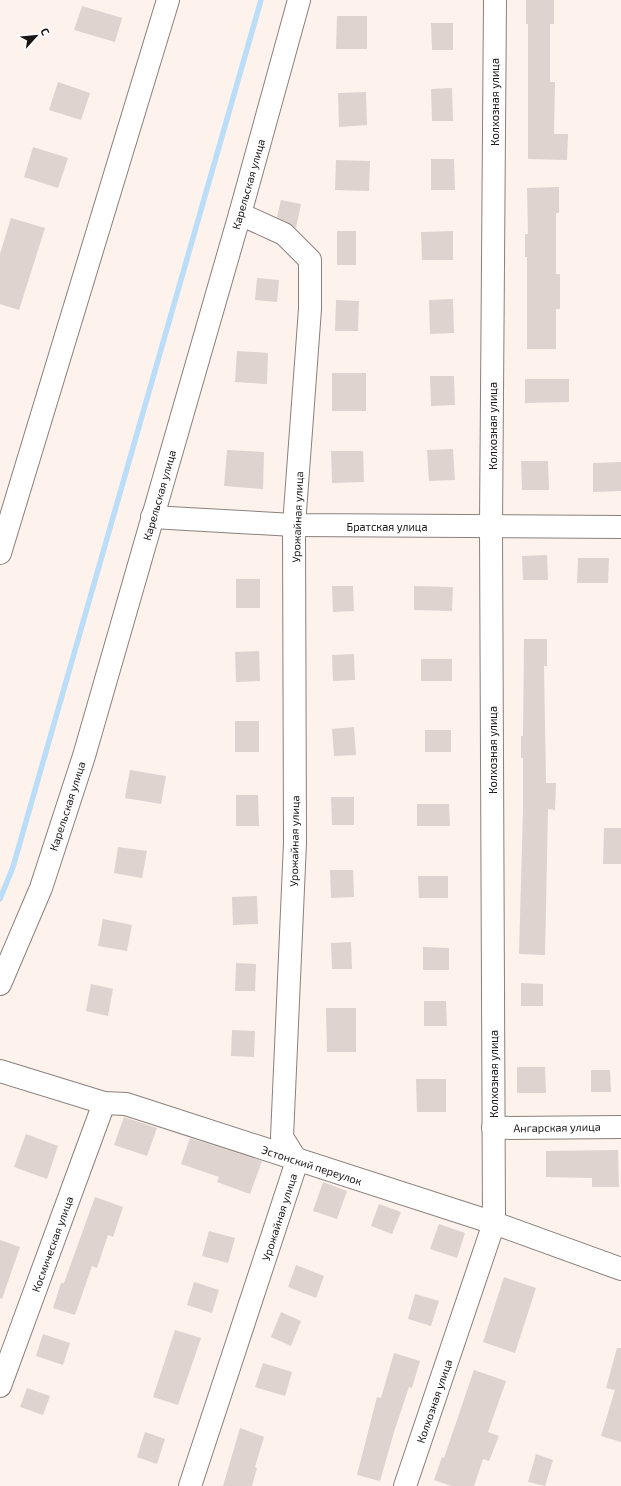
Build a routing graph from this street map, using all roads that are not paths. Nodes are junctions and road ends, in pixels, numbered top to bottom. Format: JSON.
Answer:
{"nodes":[{"id":1,"x":168,"y":0,"type":"edge"},
{"id":2,"x":299,"y":0,"type":"edge"},
{"id":3,"x":495,"y":0,"type":"edge"},
{"id":4,"x":240,"y":214,"type":"junction"},
{"id":5,"x":152,"y":517,"type":"junction"},
{"id":6,"x":294,"y":525,"type":"junction"},
{"id":7,"x":491,"y":526,"type":"junction"},
{"id":8,"x":621,"y":527,"type":"edge"},
{"id":9,"x":0,"y":553,"type":"edge"},
{"id":10,"x":0,"y":984,"type":"edge"},
{"id":11,"x":0,"y":1071,"type":"edge"},
{"id":12,"x":104,"y":1103,"type":"junction"},
{"id":13,"x":621,"y":1127,"type":"edge"},
{"id":14,"x":493,"y":1128,"type":"junction"},
{"id":15,"x":297,"y":1160,"type":"junction"},
{"id":16,"x":494,"y":1223,"type":"junction"},
{"id":17,"x":621,"y":1269,"type":"edge"},
{"id":18,"x":0,"y":1386,"type":"edge"},
{"id":19,"x":190,"y":1486,"type":"edge"},
{"id":20,"x":405,"y":1486,"type":"edge"}],
"edges":[{"from":1,"to":9,"type":"street"},
{"from":2,"to":4,"type":"street","name":"Карельская улица"},
{"from":3,"to":7,"type":"street","name":"Колхозная улица"},
{"from":4,"to":5,"type":"street","name":"Карельская улица"},
{"from":4,"to":6,"type":"street","name":"Урожайная улица"},
{"from":5,"to":6,"type":"street","name":"Братская улица"},
{"from":5,"to":10,"type":"street","name":"Карельская улица"},
{"from":6,"to":7,"type":"street","name":"Братская улица"},
{"from":6,"to":15,"type":"street","name":"Урожайная улица"},
{"from":7,"to":8,"type":"street","name":"Братская улица"},
{"from":7,"to":14,"type":"street","name":"Колхозная улица"},
{"from":11,"to":12,"type":"street","name":"Эстонский переулок"},
{"from":12,"to":15,"type":"street","name":"Эстонский переулок"},
{"from":12,"to":18,"type":"street","name":"Космическая улица"},
{"from":13,"to":14,"type":"street","name":"Ангарская улица"},
{"from":14,"to":16,"type":"street","name":"Колхозная улица"},
{"from":15,"to":16,"type":"street","name":"Эстонский переулок"},
{"from":15,"to":19,"type":"street","name":"Урожайная улица"},
{"from":16,"to":17,"type":"street","name":"Эстонский переулок"},
{"from":16,"to":20,"type":"street","name":"Колхозная улица"}]}
